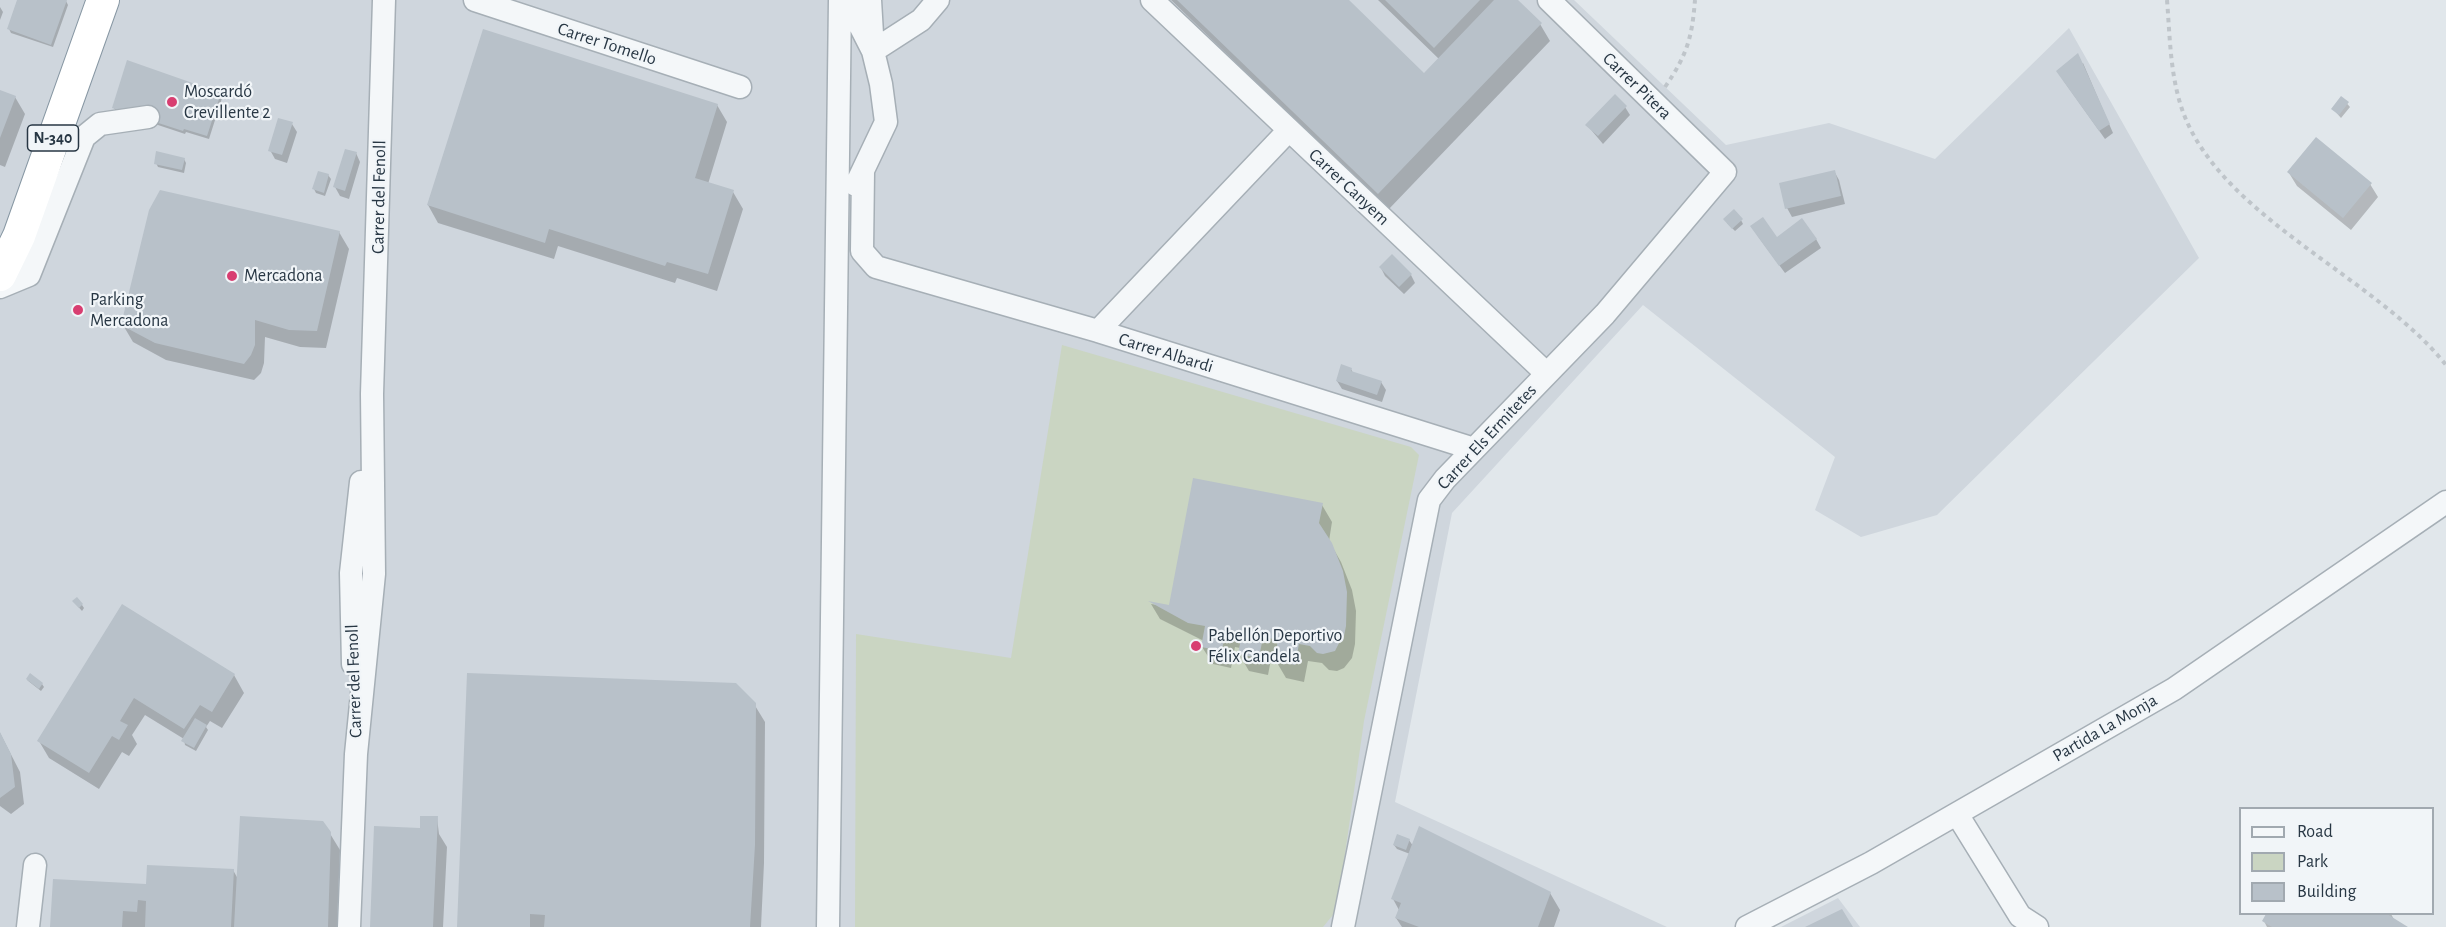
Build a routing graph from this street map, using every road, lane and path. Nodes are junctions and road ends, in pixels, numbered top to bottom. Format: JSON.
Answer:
{"nodes":[{"id":1,"x":103,"y":0,"type":"edge"},
{"id":2,"x":384,"y":0,"type":"edge"},
{"id":3,"x":475,"y":0,"type":"edge"},
{"id":4,"x":840,"y":0,"type":"edge"},
{"id":5,"x":847,"y":0,"type":"edge"},
{"id":6,"x":870,"y":0,"type":"edge"},
{"id":7,"x":938,"y":0,"type":"edge"},
{"id":8,"x":1152,"y":0,"type":"edge"},
{"id":9,"x":1549,"y":0,"type":"edge"},
{"id":10,"x":1695,"y":0,"type":"edge"},
{"id":11,"x":2167,"y":0,"type":"edge"},
{"id":12,"x":873,"y":51,"type":"junction"},
{"id":13,"x":740,"y":87,"type":"dead end"},
{"id":14,"x":1654,"y":102,"type":"junction"},
{"id":15,"x":148,"y":117,"type":"dead end"},
{"id":16,"x":1289,"y":130,"type":"junction"},
{"id":17,"x":1725,"y":171,"type":"joint"},
{"id":18,"x":863,"y":172,"type":"junction"},
{"id":19,"x":835,"y":224,"type":"junction"},
{"id":20,"x":0,"y":275,"type":"edge"},
{"id":21,"x":0,"y":288,"type":"edge"},
{"id":22,"x":1098,"y":332,"type":"junction"},
{"id":23,"x":2446,"y":365,"type":"edge"},
{"id":24,"x":1547,"y":374,"type":"junction"},
{"id":25,"x":1474,"y":449,"type":"junction"},
{"id":26,"x":2446,"y":502,"type":"edge"},
{"id":27,"x":1957,"y":814,"type":"junction"},
{"id":28,"x":35,"y":865,"type":"dead end"},
{"id":29,"x":1346,"y":918,"type":"edge"},
{"id":30,"x":28,"y":927,"type":"edge"},
{"id":31,"x":349,"y":927,"type":"edge"},
{"id":32,"x":828,"y":927,"type":"edge"},
{"id":33,"x":1335,"y":927,"type":"edge"},
{"id":34,"x":1747,"y":927,"type":"edge"},
{"id":35,"x":2037,"y":927,"type":"edge"}],
"edges":[{"from":1,"to":20,"type":"highway","number":"N-340"},
{"from":2,"to":31,"type":"street","name":"Carrer del Fenoll"},
{"from":3,"to":13,"type":"street","name":"Carrer Tomello"},
{"from":4,"to":19,"type":"street"},
{"from":5,"to":12,"type":"street"},
{"from":6,"to":12,"type":"street"},
{"from":7,"to":12,"type":"street"},
{"from":8,"to":16,"type":"street","name":"Carrer Canyem"},
{"from":9,"to":14,"type":"street","name":"Carrer Pitera"},
{"from":10,"to":14,"type":"path"},
{"from":11,"to":23,"type":"path"},
{"from":12,"to":18,"type":"street"},
{"from":14,"to":17,"type":"street","name":"Carrer Pitera"},
{"from":15,"to":21,"type":"street"},
{"from":16,"to":22,"type":"street"},
{"from":16,"to":24,"type":"street","name":"Carrer Canyem"},
{"from":17,"to":24,"type":"street","name":"Carrer Els Ermitetes"},
{"from":18,"to":19,"type":"street"},
{"from":18,"to":22,"type":"street","name":"Carrer Albardi"},
{"from":19,"to":32,"type":"street"},
{"from":22,"to":25,"type":"street","name":"Carrer Albardi"},
{"from":24,"to":25,"type":"street","name":"Carrer Els Ermitetes"},
{"from":25,"to":29,"type":"street","name":"Carrer Els Ermitetes"},
{"from":26,"to":27,"type":"street","name":"Partida La Monja"},
{"from":27,"to":34,"type":"street","name":"Partida La Monja"},
{"from":27,"to":35,"type":"street"},
{"from":28,"to":30,"type":"street"},
{"from":29,"to":33,"type":"street","name":"Carrer Els Ermitetes"}]}
